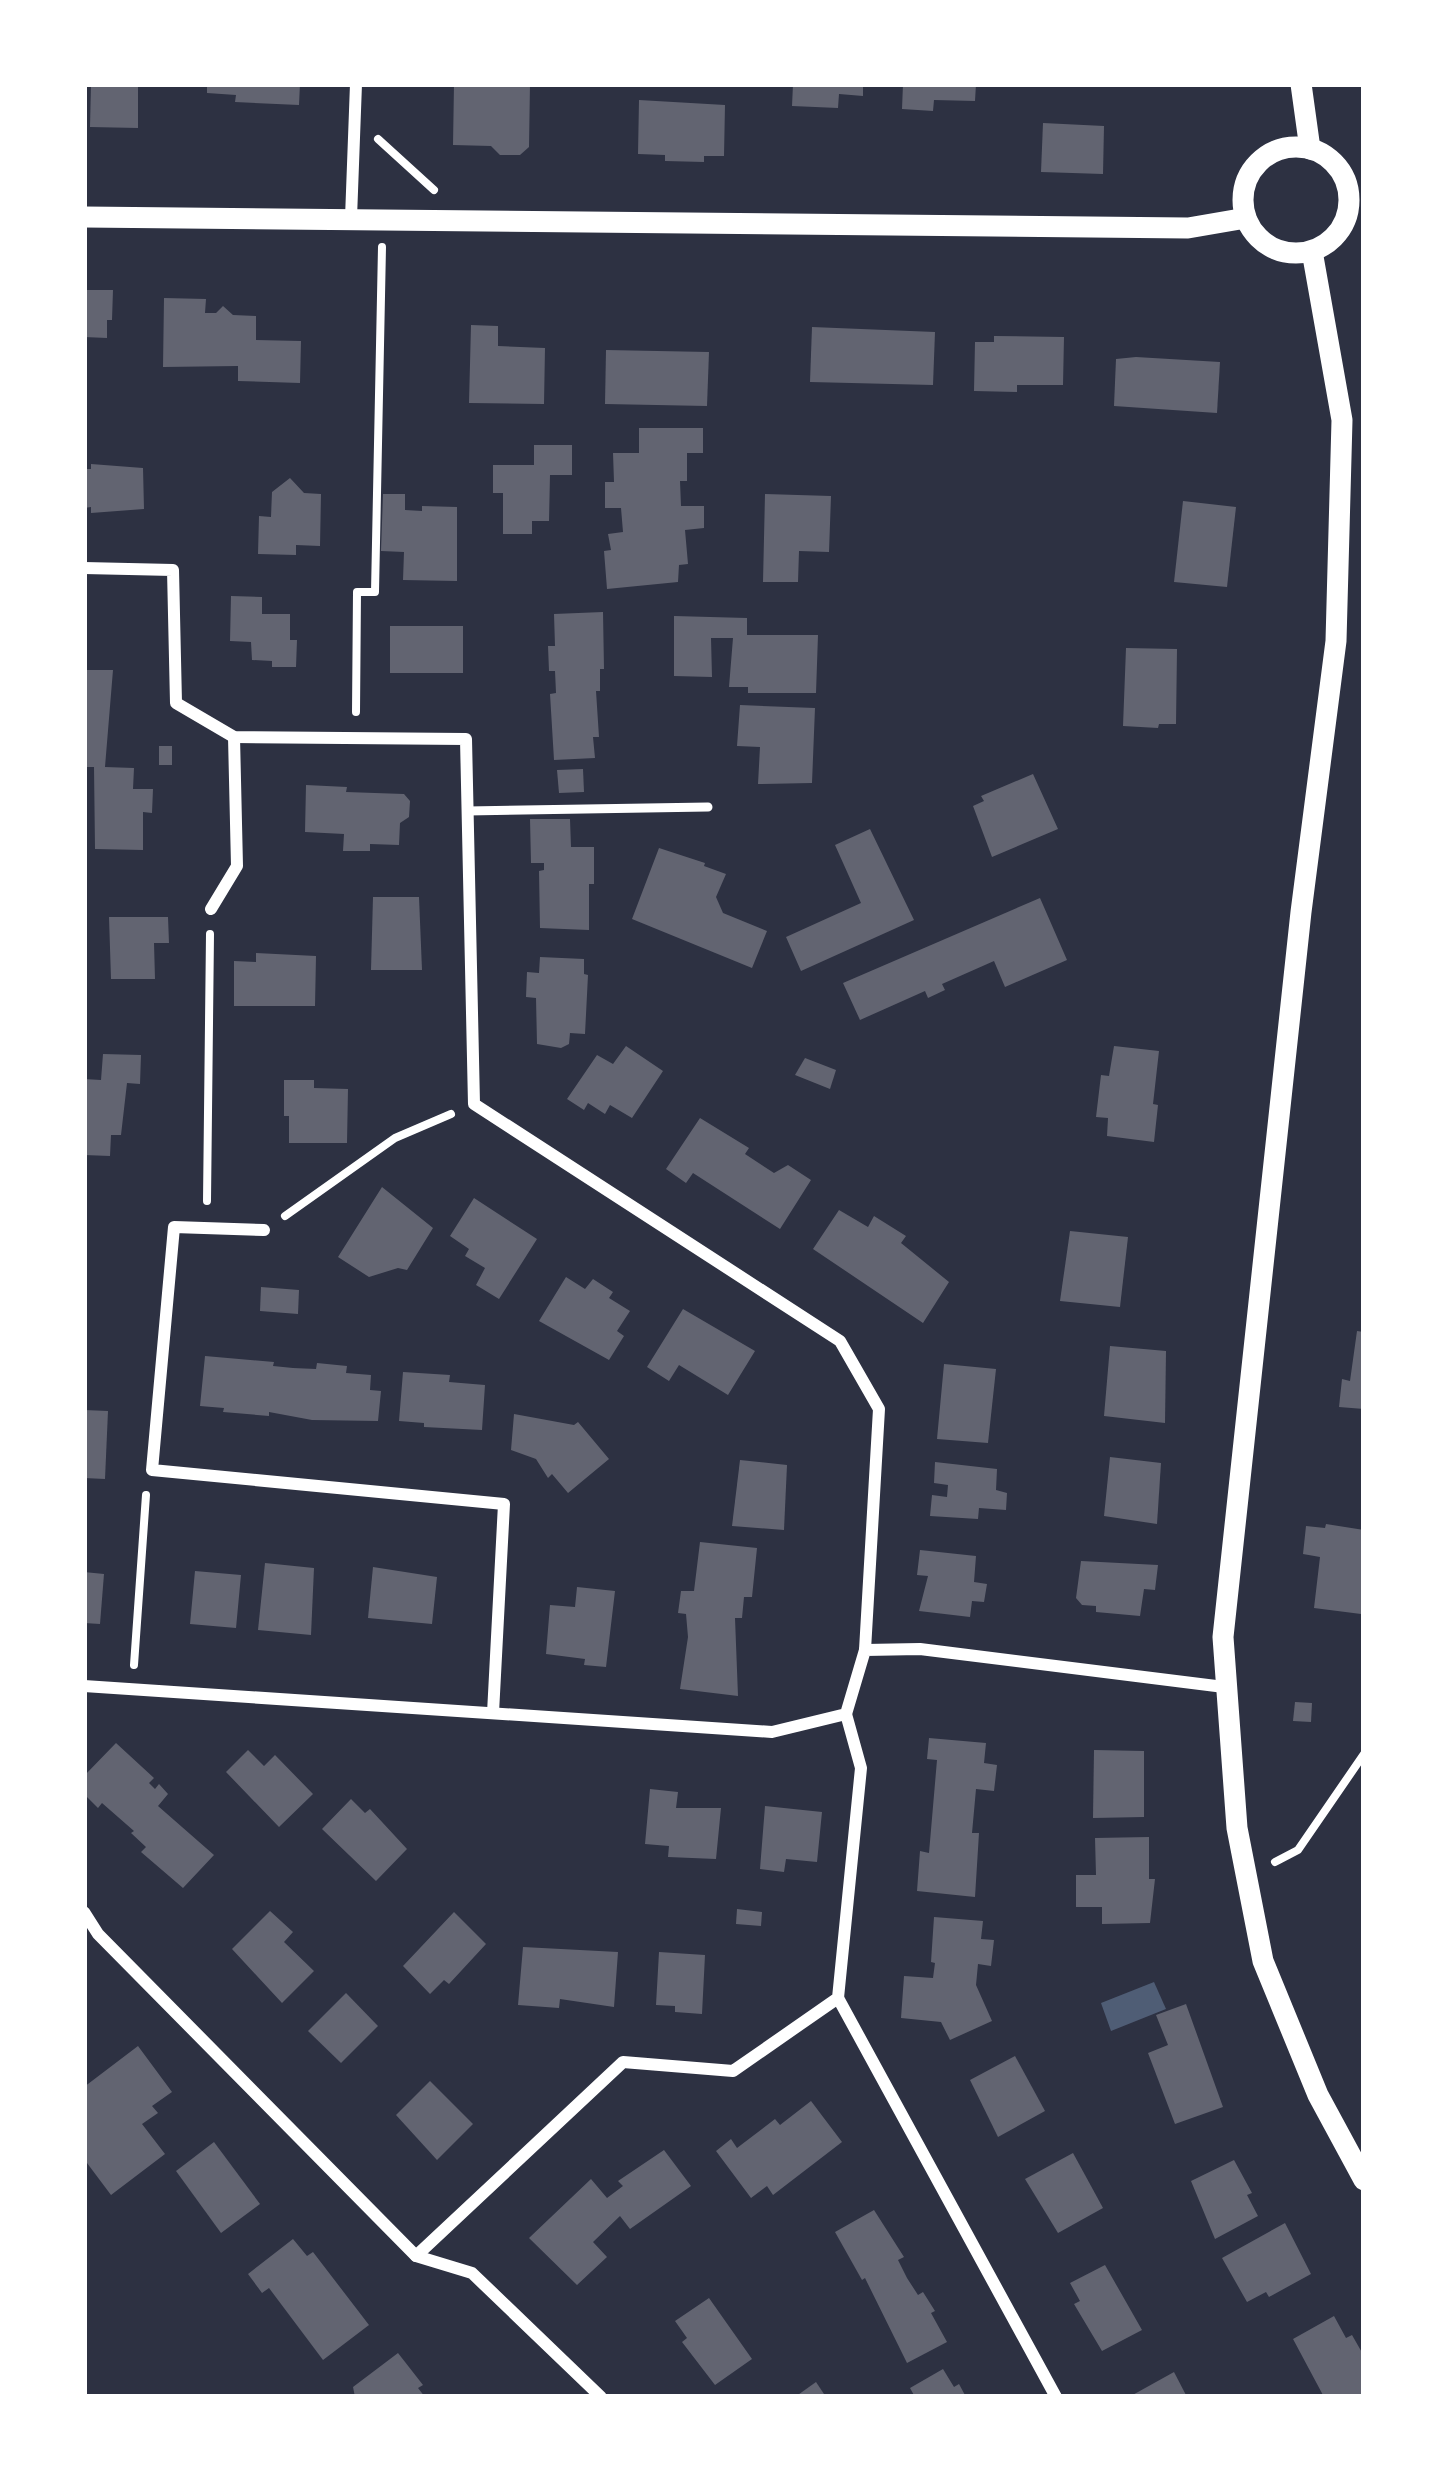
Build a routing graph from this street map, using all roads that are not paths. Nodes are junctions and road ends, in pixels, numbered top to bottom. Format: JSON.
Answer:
{"nodes":[{"id":1,"x":356,"y":84,"type":"edge"},
{"id":2,"x":1301,"y":84,"type":"edge"},
{"id":3,"x":1310,"y":149,"type":"junction"},
{"id":4,"x":1364,"y":160,"type":"edge"},
{"id":5,"x":1341,"y":172,"type":"junction"},
{"id":6,"x":84,"y":217,"type":"edge"},
{"id":7,"x":351,"y":218,"type":"junction"},
{"id":8,"x":1246,"y":218,"type":"junction"},
{"id":9,"x":1312,"y":251,"type":"junction"},
{"id":10,"x":84,"y":568,"type":"edge"},
{"id":11,"x":234,"y":737,"type":"junction"},
{"id":12,"x":708,"y":807,"type":"dead end"},
{"id":13,"x":467,"y":811,"type":"junction"},
{"id":14,"x":211,"y":909,"type":"road end"},
{"id":15,"x":264,"y":1231,"type":"road end"},
{"id":16,"x":865,"y":1650,"type":"junction"},
{"id":17,"x":84,"y":1686,"type":"edge"},
{"id":18,"x":1224,"y":1687,"type":"junction"},
{"id":19,"x":493,"y":1713,"type":"junction"},
{"id":20,"x":846,"y":1714,"type":"junction"},
{"id":21,"x":84,"y":1912,"type":"edge"},
{"id":22,"x":838,"y":1998,"type":"junction"},
{"id":23,"x":1364,"y":2180,"type":"edge"},
{"id":24,"x":416,"y":2256,"type":"junction"},
{"id":25,"x":601,"y":2397,"type":"edge"},
{"id":26,"x":1055,"y":2397,"type":"edge"}],
"edges":[{"from":1,"to":7,"type":"street"},
{"from":2,"to":3,"type":"street"},
{"from":3,"to":5,"type":"street"},
{"from":3,"to":8,"type":"street"},
{"from":4,"to":5,"type":"street"},
{"from":5,"to":9,"type":"street"},
{"from":6,"to":7,"type":"street"},
{"from":7,"to":8,"type":"street"},
{"from":8,"to":9,"type":"street"},
{"from":9,"to":18,"type":"street"},
{"from":10,"to":11,"type":"street"},
{"from":11,"to":13,"type":"street"},
{"from":11,"to":14,"type":"street"},
{"from":12,"to":13,"type":"lane"},
{"from":13,"to":16,"type":"street"},
{"from":15,"to":19,"type":"street"},
{"from":16,"to":18,"type":"street"},
{"from":16,"to":20,"type":"street"},
{"from":17,"to":19,"type":"street"},
{"from":18,"to":23,"type":"street"},
{"from":19,"to":20,"type":"street"},
{"from":20,"to":22,"type":"street"},
{"from":21,"to":24,"type":"street"},
{"from":22,"to":24,"type":"street"},
{"from":22,"to":26,"type":"street"},
{"from":24,"to":25,"type":"street"}]}
